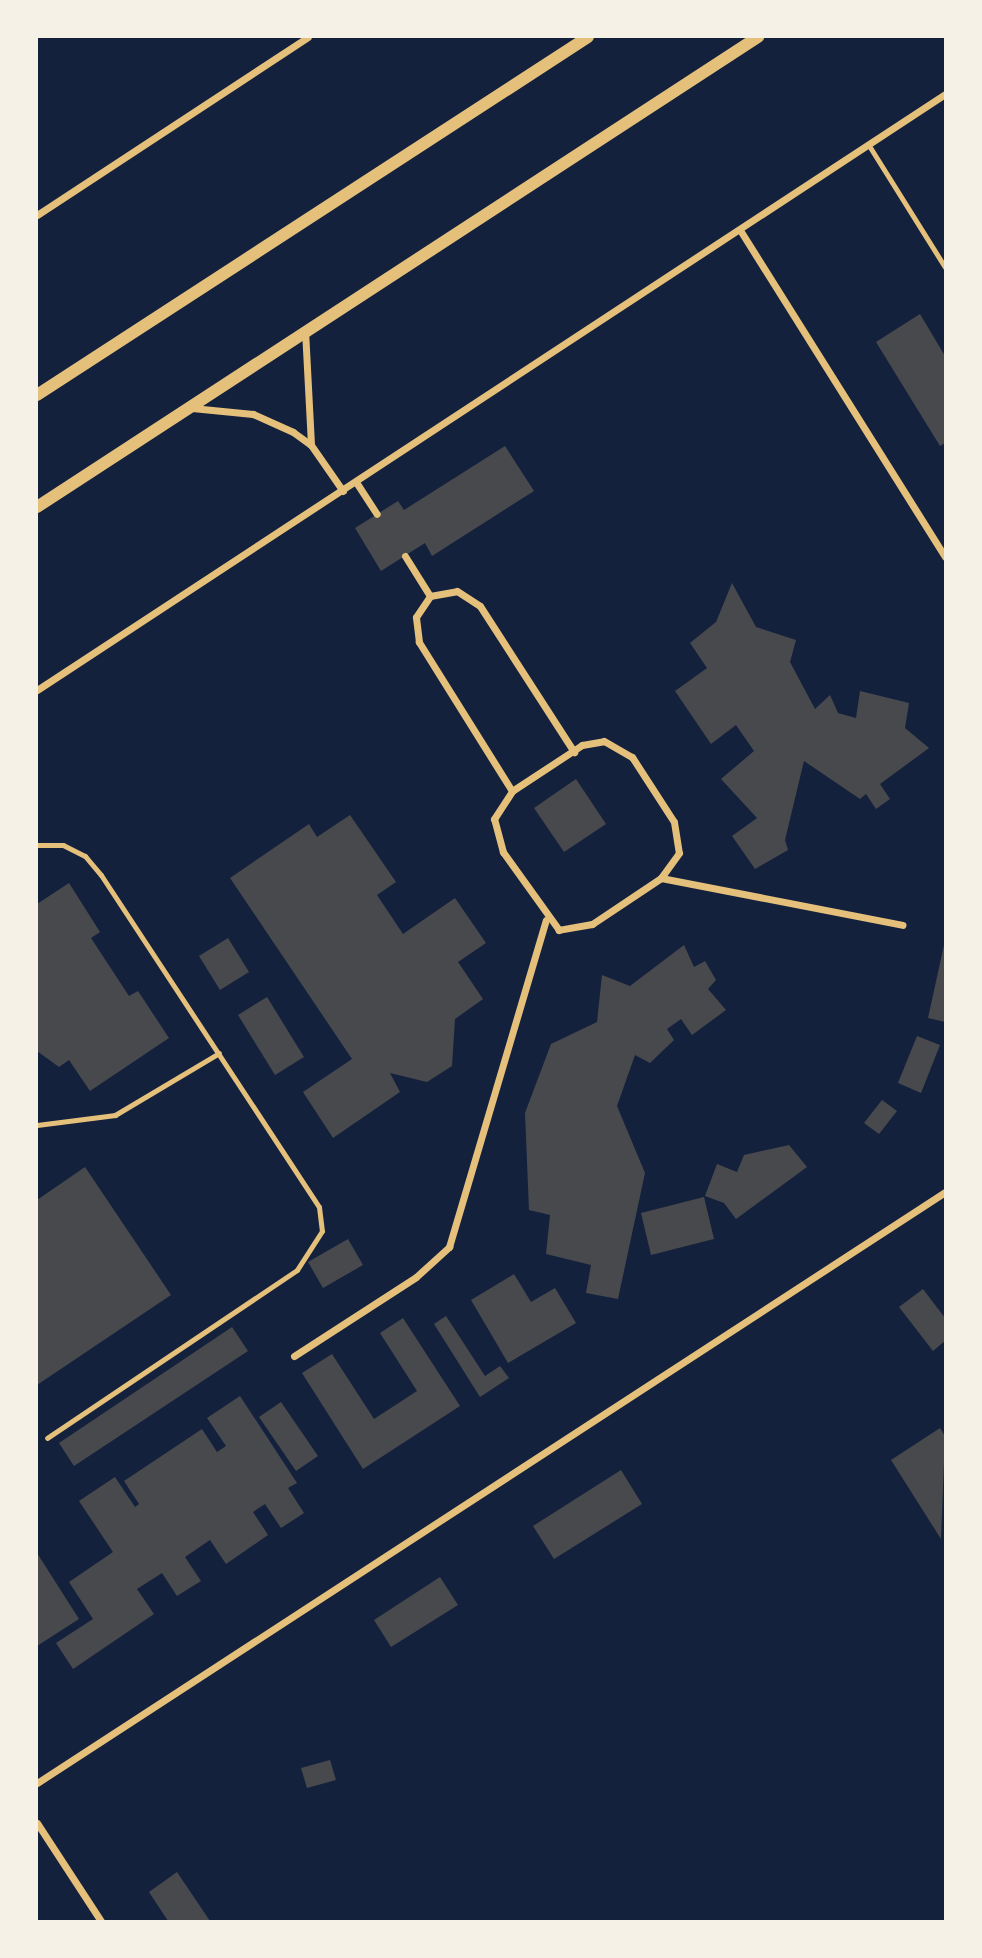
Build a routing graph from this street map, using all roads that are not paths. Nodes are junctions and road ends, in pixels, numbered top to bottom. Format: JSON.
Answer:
{"nodes":[{"id":1,"x":308,"y":37,"type":"edge"},
{"id":2,"x":588,"y":37,"type":"edge"},
{"id":3,"x":758,"y":37,"type":"edge"},
{"id":4,"x":945,"y":94,"type":"edge"},
{"id":5,"x":868,"y":144,"type":"junction"},
{"id":6,"x":37,"y":215,"type":"edge"},
{"id":7,"x":740,"y":230,"type":"junction"},
{"id":8,"x":945,"y":267,"type":"edge"},
{"id":9,"x":305,"y":328,"type":"junction"},
{"id":10,"x":37,"y":395,"type":"edge"},
{"id":11,"x":188,"y":408,"type":"junction"},
{"id":12,"x":311,"y":445,"type":"junction"},
{"id":13,"x":356,"y":482,"type":"junction"},
{"id":14,"x":343,"y":491,"type":"junction"},
{"id":15,"x":37,"y":507,"type":"edge"},
{"id":16,"x":377,"y":514,"type":"dead end"},
{"id":17,"x":405,"y":556,"type":"dead end"},
{"id":18,"x":945,"y":557,"type":"edge"},
{"id":19,"x":430,"y":596,"type":"junction"},
{"id":20,"x":37,"y":690,"type":"edge"},
{"id":21,"x":574,"y":752,"type":"junction"},
{"id":22,"x":512,"y":791,"type":"junction"},
{"id":23,"x":37,"y":845,"type":"edge"},
{"id":24,"x":661,"y":878,"type":"junction"},
{"id":25,"x":546,"y":920,"type":"junction"},
{"id":26,"x":902,"y":925,"type":"dead end"},
{"id":27,"x":219,"y":1053,"type":"junction"},
{"id":28,"x":37,"y":1125,"type":"edge"},
{"id":29,"x":945,"y":1192,"type":"edge"},
{"id":30,"x":294,"y":1356,"type":"dead end"},
{"id":31,"x":47,"y":1438,"type":"dead end"},
{"id":32,"x":37,"y":1783,"type":"edge"},
{"id":33,"x":37,"y":1823,"type":"edge"},
{"id":34,"x":101,"y":1921,"type":"edge"}],
"edges":[{"from":1,"to":6,"type":"street"},
{"from":2,"to":10,"type":"street"},
{"from":3,"to":9,"type":"street"},
{"from":4,"to":5,"type":"street"},
{"from":5,"to":7,"type":"street"},
{"from":5,"to":8,"type":"lane"},
{"from":7,"to":13,"type":"street"},
{"from":7,"to":18,"type":"street"},
{"from":9,"to":11,"type":"street"},
{"from":9,"to":12,"type":"street"},
{"from":11,"to":12,"type":"street"},
{"from":11,"to":15,"type":"street"},
{"from":12,"to":14,"type":"street"},
{"from":13,"to":14,"type":"street"},
{"from":13,"to":16,"type":"street"},
{"from":14,"to":20,"type":"street"},
{"from":17,"to":19,"type":"street"},
{"from":19,"to":21,"type":"street"},
{"from":19,"to":22,"type":"street"},
{"from":21,"to":22,"type":"street"},
{"from":21,"to":24,"type":"street"},
{"from":22,"to":25,"type":"street"},
{"from":23,"to":27,"type":"lane"},
{"from":24,"to":25,"type":"street"},
{"from":24,"to":26,"type":"street"},
{"from":25,"to":30,"type":"street"},
{"from":27,"to":28,"type":"lane"},
{"from":27,"to":31,"type":"lane"},
{"from":29,"to":32,"type":"street"},
{"from":33,"to":34,"type":"street"}]}
